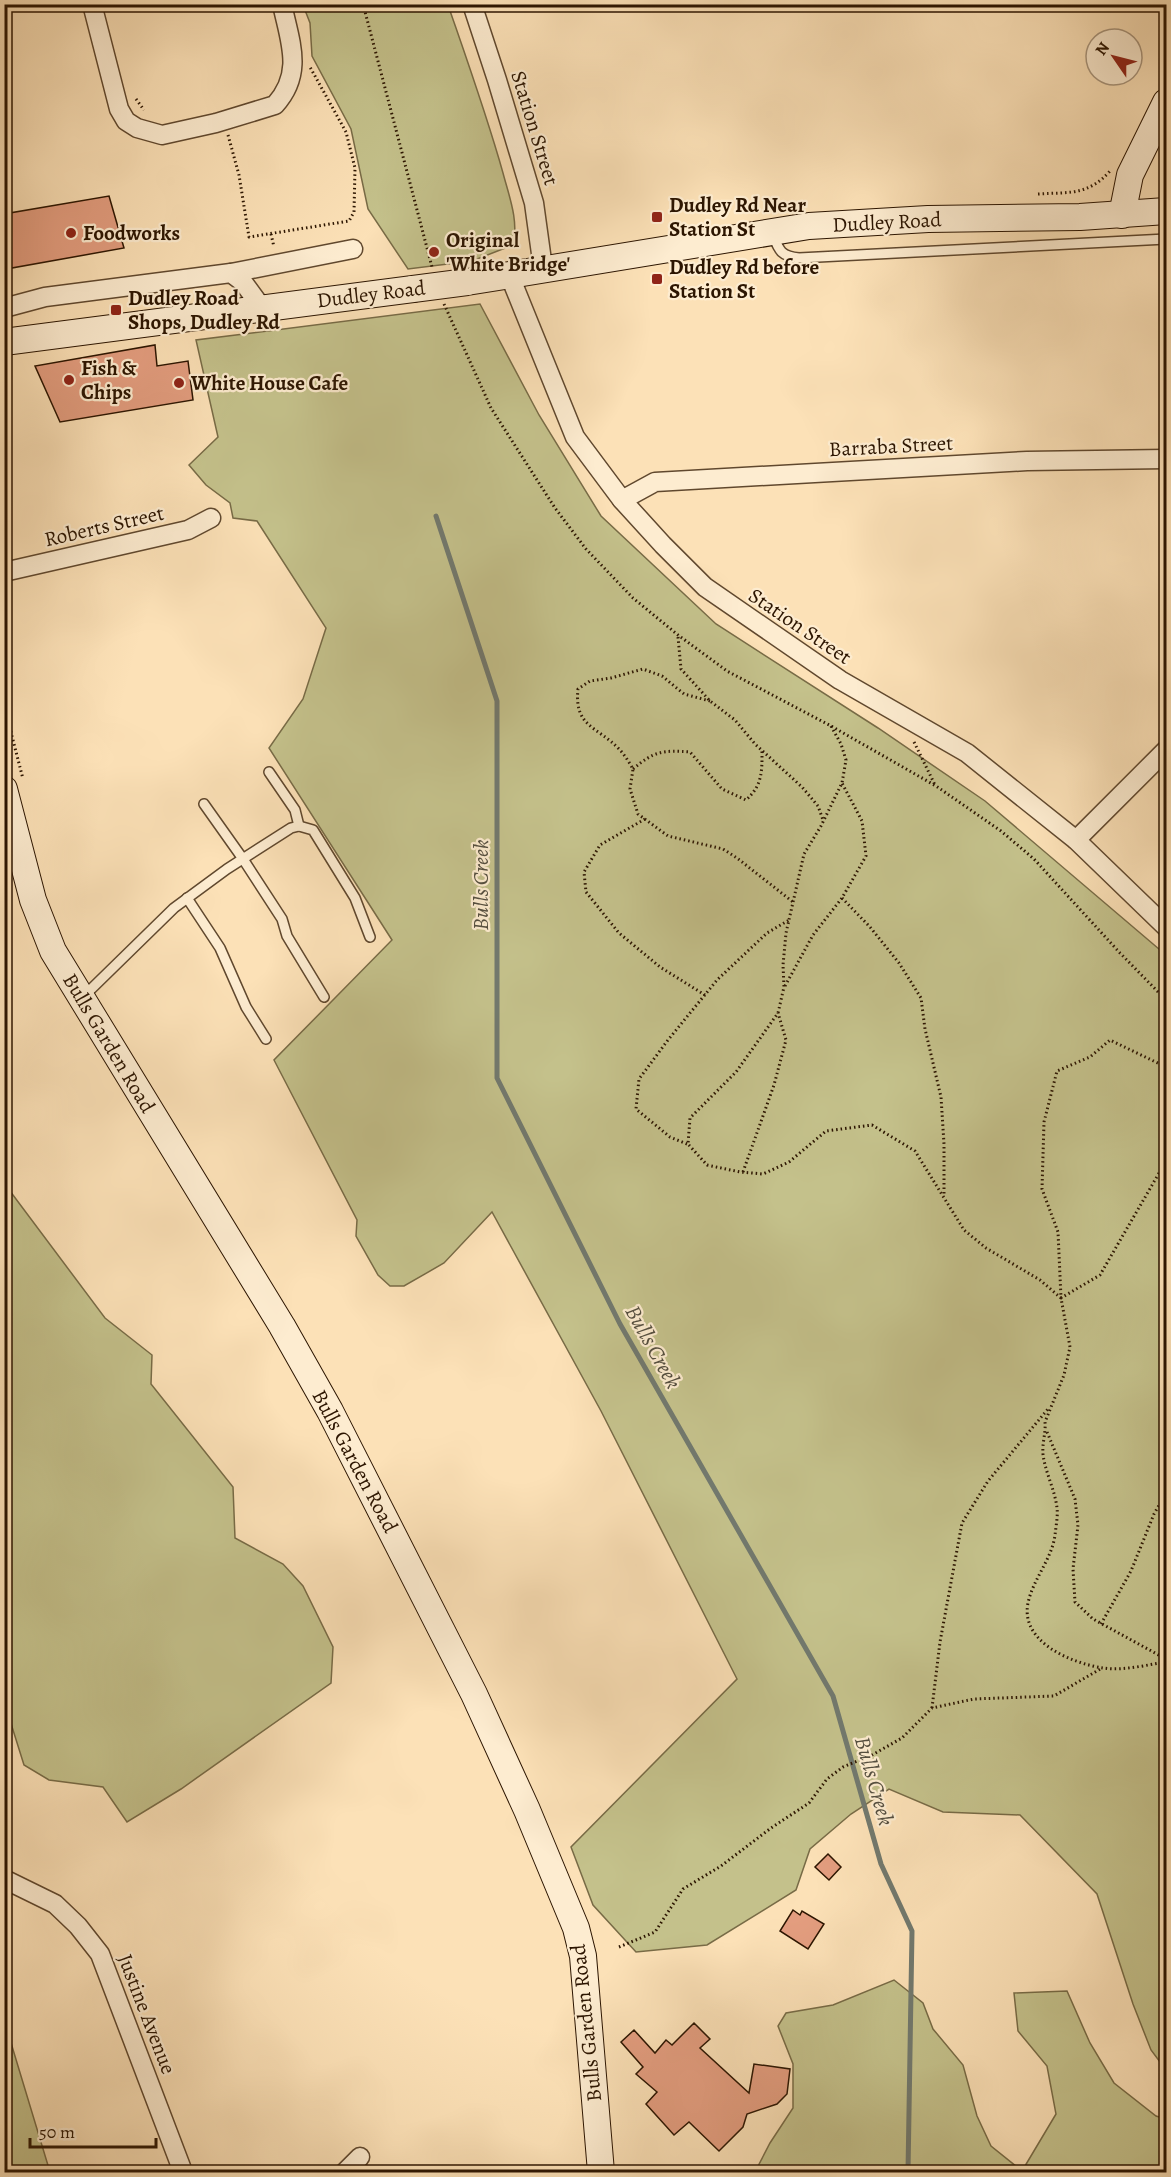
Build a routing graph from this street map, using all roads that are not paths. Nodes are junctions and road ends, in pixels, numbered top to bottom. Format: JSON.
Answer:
{"nodes":[{"id":1,"x":92,"y":4,"type":"edge"},
{"id":2,"x":282,"y":4,"type":"edge"},
{"id":3,"x":472,"y":4,"type":"edge"},
{"id":4,"x":1167,"y":102,"type":"edge"},
{"id":5,"x":1167,"y":211,"type":"edge"},
{"id":6,"x":1121,"y":228,"type":"junction"},
{"id":7,"x":1167,"y":239,"type":"edge"},
{"id":8,"x":353,"y":249,"type":"dead end"},
{"id":9,"x":543,"y":268,"type":"junction"},
{"id":10,"x":231,"y":273,"type":"junction"},
{"id":11,"x":509,"y":274,"type":"junction"},
{"id":12,"x":4,"y":308,"type":"edge"},
{"id":13,"x":262,"y":308,"type":"junction"},
{"id":14,"x":4,"y":342,"type":"edge"},
{"id":15,"x":1167,"y":459,"type":"edge"},
{"id":16,"x":622,"y":500,"type":"junction"},
{"id":17,"x":211,"y":518,"type":"dead end"},
{"id":18,"x":4,"y":572,"type":"edge"},
{"id":19,"x":1167,"y":750,"type":"edge"},
{"id":20,"x":269,"y":772,"type":"dead end"},
{"id":21,"x":15,"y":789,"type":"edge"},
{"id":22,"x":204,"y":804,"type":"dead end"},
{"id":23,"x":299,"y":826,"type":"junction"},
{"id":24,"x":1076,"y":840,"type":"junction"},
{"id":25,"x":243,"y":859,"type":"junction"},
{"id":26,"x":187,"y":898,"type":"junction"},
{"id":27,"x":1167,"y":927,"type":"edge"},
{"id":28,"x":370,"y":937,"type":"dead end"},
{"id":29,"x":324,"y":997,"type":"dead end"},
{"id":30,"x":82,"y":998,"type":"junction"},
{"id":31,"x":266,"y":1039,"type":"dead end"},
{"id":32,"x":4,"y":1879,"type":"edge"},
{"id":33,"x":360,"y":2157,"type":"dead end"},
{"id":34,"x":183,"y":2172,"type":"edge"},
{"id":35,"x":345,"y":2172,"type":"edge"},
{"id":36,"x":601,"y":2172,"type":"edge"}],
"edges":[{"from":1,"to":2,"type":"street"},
{"from":3,"to":9,"type":"street","name":"Station Street"},
{"from":4,"to":6,"type":"main road"},
{"from":5,"to":6,"type":"main road","name":"Dudley Road"},
{"from":6,"to":7,"type":"lane"},
{"from":6,"to":9,"type":"main road","name":"Dudley Road"},
{"from":8,"to":10,"type":"street"},
{"from":9,"to":11,"type":"main road","name":"Dudley Road"},
{"from":10,"to":12,"type":"street"},
{"from":10,"to":13,"type":"street"},
{"from":11,"to":13,"type":"main road","name":"Dudley Road","bridge":true},
{"from":11,"to":16,"type":"street","name":"Station Street"},
{"from":13,"to":14,"type":"main road","name":"Dudley Road"},
{"from":15,"to":16,"type":"street","name":"Barraba Street"},
{"from":16,"to":24,"type":"street","name":"Station Street"},
{"from":17,"to":18,"type":"street","name":"Roberts Street"},
{"from":19,"to":24,"type":"street"},
{"from":20,"to":23,"type":"lane"},
{"from":21,"to":30,"type":"main road","name":"Bulls Garden Road"},
{"from":22,"to":25,"type":"lane"},
{"from":23,"to":25,"type":"lane"},
{"from":23,"to":28,"type":"lane"},
{"from":24,"to":27,"type":"street","name":"Station Street"},
{"from":25,"to":26,"type":"lane"},
{"from":25,"to":29,"type":"lane"},
{"from":26,"to":30,"type":"lane"},
{"from":26,"to":31,"type":"lane"},
{"from":30,"to":36,"type":"main road","name":"Bulls Garden Road"},
{"from":32,"to":34,"type":"street","name":"Justine Avenue"},
{"from":33,"to":35,"type":"street"}]}
